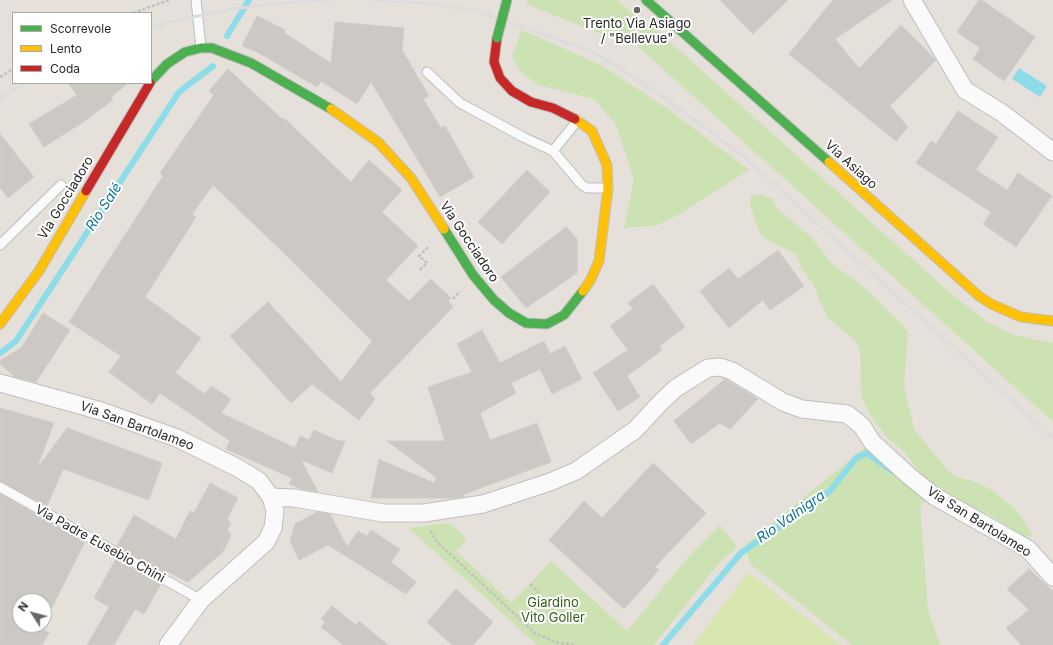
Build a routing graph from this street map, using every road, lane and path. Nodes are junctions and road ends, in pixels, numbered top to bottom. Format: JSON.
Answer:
{"nodes":[{"id":1,"x":169,"y":0,"type":"edge"},
{"id":2,"x":196,"y":0,"type":"edge"},
{"id":3,"x":507,"y":0,"type":"edge"},
{"id":4,"x":646,"y":0,"type":"edge"},
{"id":5,"x":912,"y":0,"type":"edge"},
{"id":6,"x":136,"y":12,"type":"edge"},
{"id":7,"x":200,"y":48,"type":"junction"},
{"id":8,"x":12,"y":70,"type":"edge"},
{"id":9,"x":427,"y":72,"type":"dead end"},
{"id":10,"x":0,"y":77,"type":"edge"},
{"id":11,"x":152,"y":80,"type":"edge"},
{"id":12,"x":149,"y":84,"type":"edge"},
{"id":13,"x":578,"y":120,"type":"junction"},
{"id":14,"x":553,"y":151,"type":"junction"},
{"id":15,"x":1053,"y":152,"type":"edge"},
{"id":16,"x":61,"y":185,"type":"dead end"},
{"id":17,"x":608,"y":188,"type":"junction"},
{"id":18,"x":0,"y":245,"type":"edge"},
{"id":19,"x":428,"y":247,"type":"dead end"},
{"id":20,"x":420,"y":270,"type":"dead end"},
{"id":21,"x":1053,"y":321,"type":"edge"},
{"id":22,"x":0,"y":324,"type":"edge"},
{"id":23,"x":0,"y":383,"type":"edge"},
{"id":24,"x":0,"y":487,"type":"edge"},
{"id":25,"x":271,"y":497,"type":"junction"},
{"id":26,"x":424,"y":513,"type":"junction"},
{"id":27,"x":1053,"y":577,"type":"edge"},
{"id":28,"x":530,"y":584,"type":"dead end"},
{"id":29,"x":539,"y":593,"type":"dead end"},
{"id":30,"x":201,"y":600,"type":"junction"},
{"id":31,"x":168,"y":645,"type":"edge"},
{"id":32,"x":575,"y":645,"type":"edge"}],
"edges":[{"from":1,"to":6,"type":"path"},
{"from":2,"to":7,"type":"lane"},
{"from":3,"to":13,"type":"street","name":"Via Gocciadoro","bridge":true},
{"from":4,"to":21,"type":"street","name":"Via Asiago"},
{"from":5,"to":15,"type":"street"},
{"from":7,"to":11,"type":"street","name":"Via Gocciadoro"},
{"from":7,"to":17,"type":"street","name":"Via Gocciadoro"},
{"from":8,"to":10,"type":"path"},
{"from":9,"to":14,"type":"lane"},
{"from":12,"to":22,"type":"street","name":"Via Gocciadoro"},
{"from":13,"to":14,"type":"lane"},
{"from":13,"to":17,"type":"street","name":"Via Gocciadoro"},
{"from":14,"to":17,"type":"lane"},
{"from":16,"to":18,"type":"lane","name":"Via Gocciadoro"},
{"from":19,"to":20,"type":"path"},
{"from":23,"to":25,"type":"street","name":"Via San Bartolameo"},
{"from":24,"to":30,"type":"lane","name":"Via Padre Eusebio Chini"},
{"from":25,"to":26,"type":"street","name":"Via San Bartolameo"},
{"from":25,"to":30,"type":"street"},
{"from":26,"to":27,"type":"street","name":"Via San Bartolameo"},
{"from":26,"to":32,"type":"path"},
{"from":28,"to":29,"type":"path"},
{"from":30,"to":31,"type":"street"}]}
